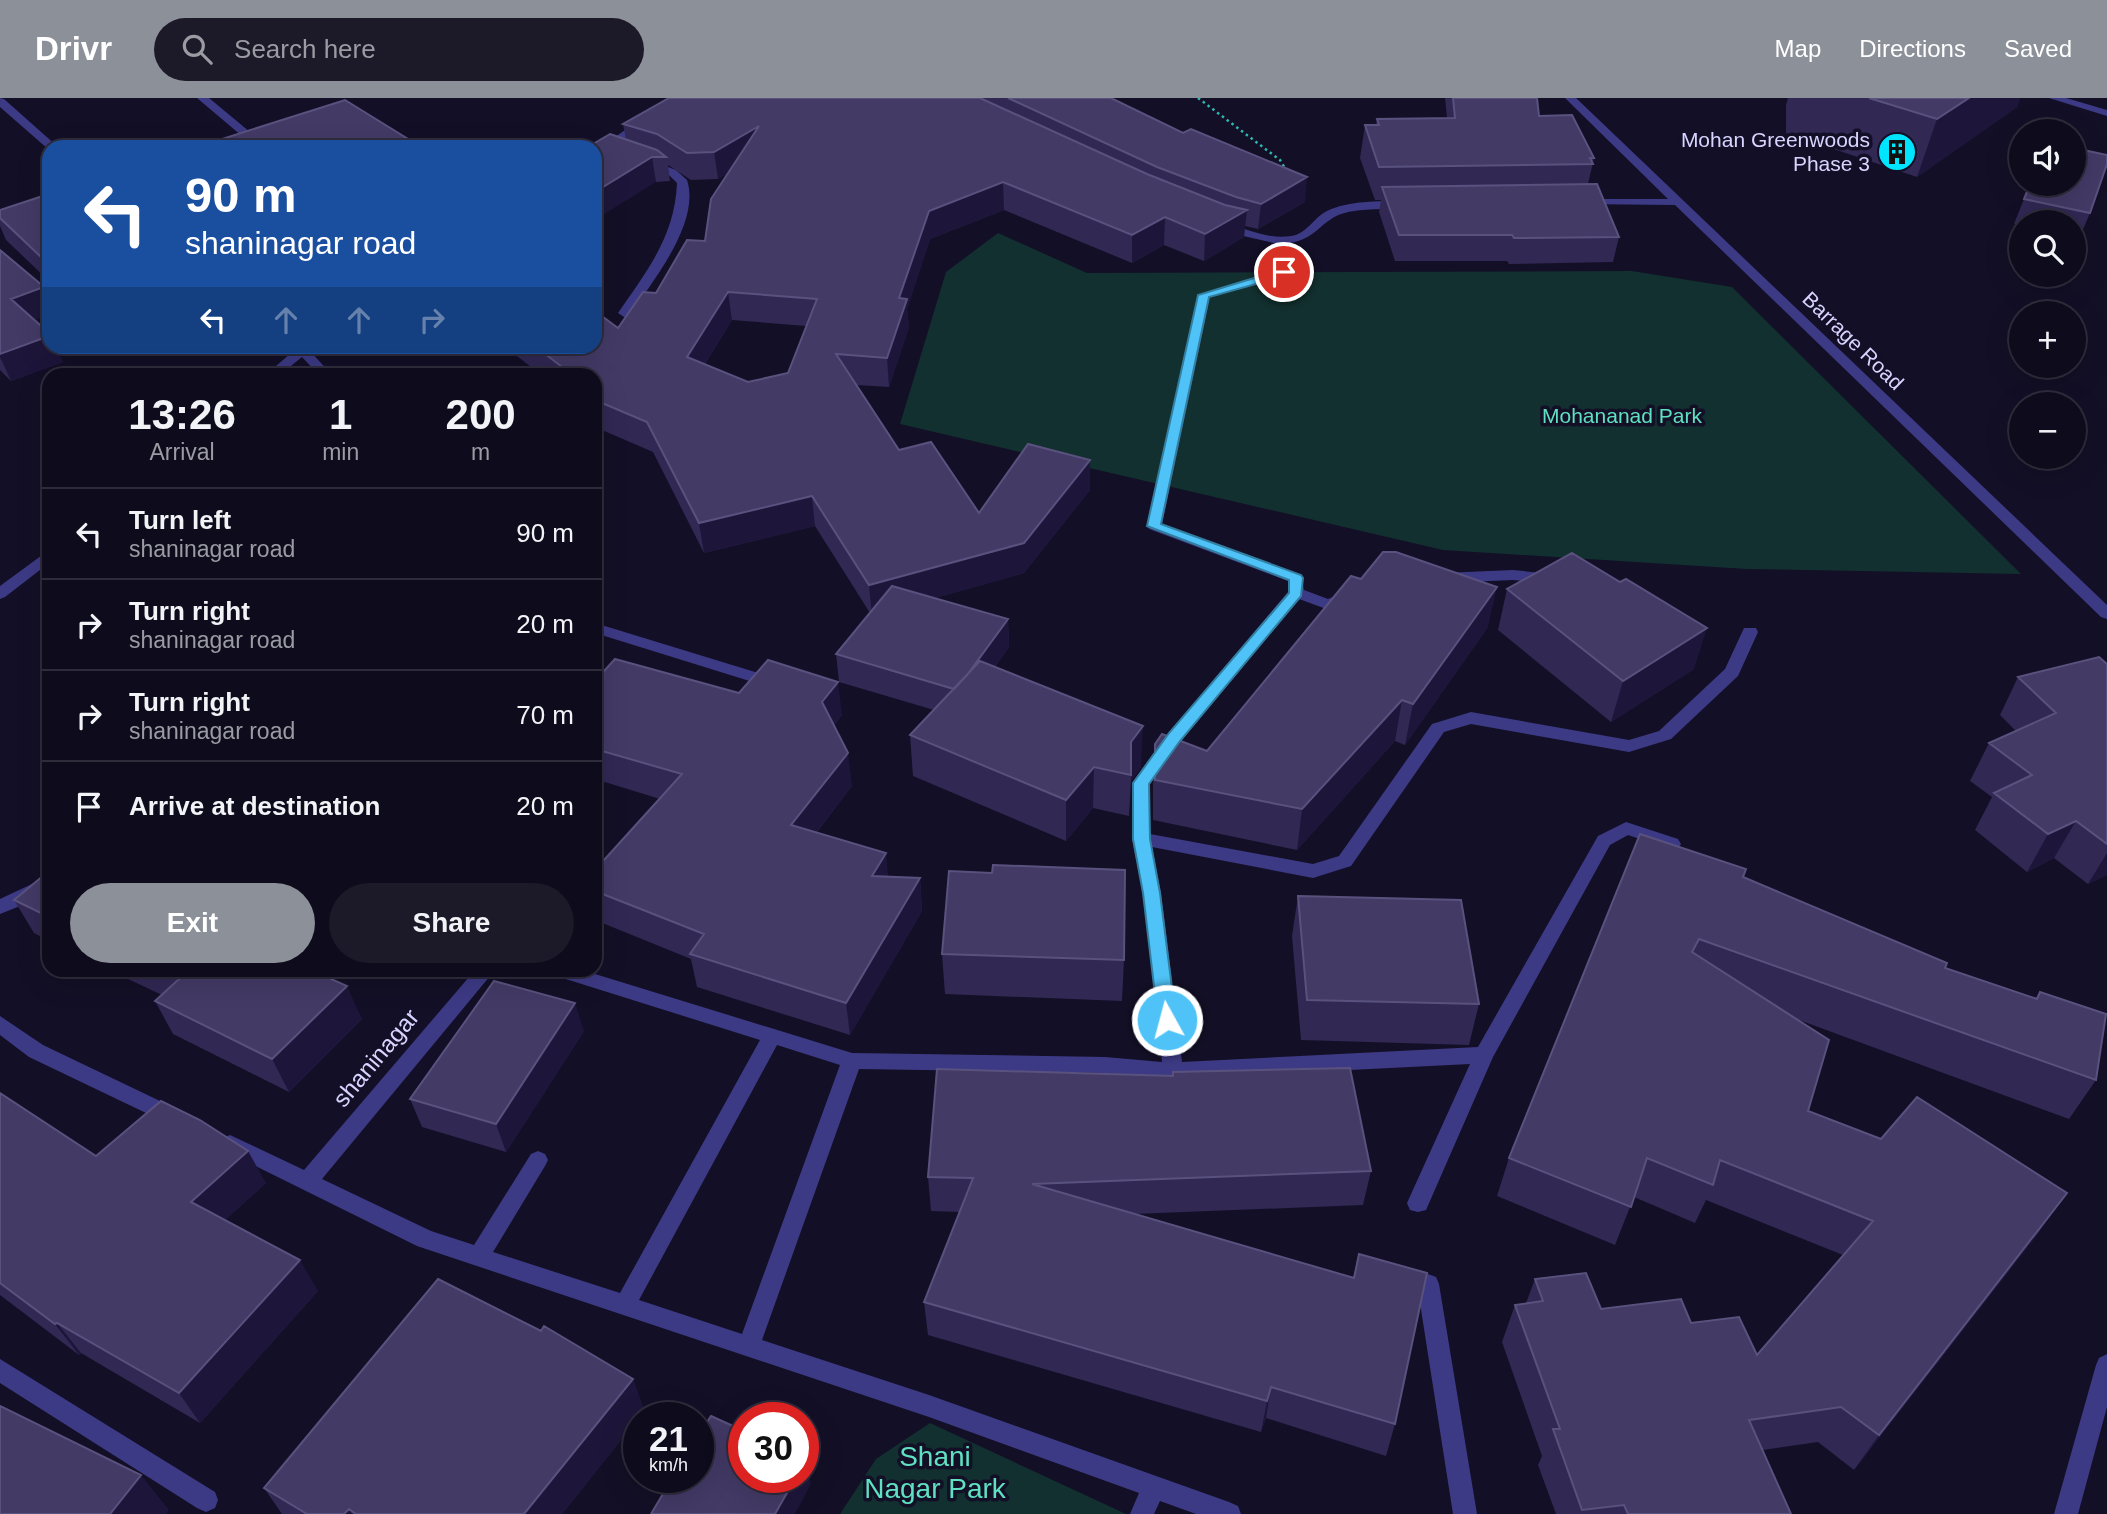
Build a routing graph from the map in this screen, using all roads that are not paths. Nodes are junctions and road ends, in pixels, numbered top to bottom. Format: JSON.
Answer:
{"nodes":[{"id":1,"x":202,"y":98,"type":"edge"},
{"id":2,"x":678,"y":98,"type":"edge"},
{"id":3,"x":1570,"y":98,"type":"edge"},
{"id":4,"x":2054,"y":98,"type":"edge"},
{"id":5,"x":0,"y":101,"type":"edge"},
{"id":6,"x":2107,"y":113,"type":"edge"},
{"id":7,"x":44,"y":140,"type":"edge"},
{"id":8,"x":253,"y":140,"type":"edge"},
{"id":9,"x":605,"y":153,"type":"edge"},
{"id":10,"x":637,"y":159,"type":"edge"},
{"id":11,"x":1678,"y":202,"type":"junction"},
{"id":12,"x":1568,"y":203,"type":"edge"},
{"id":13,"x":1416,"y":204,"type":"edge"},
{"id":14,"x":1211,"y":220,"type":"edge"},
{"id":15,"x":1284,"y":240,"type":"junction"},
{"id":16,"x":624,"y":313,"type":"dead end"},
{"id":17,"x":299,"y":354,"type":"edge"},
{"id":18,"x":310,"y":354,"type":"edge"},
{"id":19,"x":281,"y":368,"type":"edge"},
{"id":20,"x":320,"y":368,"type":"edge"},
{"id":21,"x":42,"y":561,"type":"edge"},
{"id":22,"x":1425,"y":579,"type":"edge"},
{"id":23,"x":1563,"y":582,"type":"edge"},
{"id":24,"x":1296,"y":585,"type":"junction"},
{"id":25,"x":1361,"y":590,"type":"edge"},
{"id":26,"x":0,"y":594,"type":"edge"},
{"id":27,"x":2107,"y":614,"type":"edge"},
{"id":28,"x":602,"y":630,"type":"edge"},
{"id":29,"x":1750,"y":632,"type":"dead end"},
{"id":30,"x":793,"y":690,"type":"edge"},
{"id":31,"x":1142,"y":839,"type":"junction"},
{"id":32,"x":1672,"y":844,"type":"edge"},
{"id":33,"x":42,"y":889,"type":"edge"},
{"id":34,"x":0,"y":907,"type":"edge"},
{"id":35,"x":480,"y":977,"type":"edge"},
{"id":36,"x":582,"y":977,"type":"edge"},
{"id":37,"x":0,"y":1024,"type":"edge"},
{"id":38,"x":772,"y":1036,"type":"junction"},
{"id":39,"x":1484,"y":1055,"type":"junction"},
{"id":40,"x":852,"y":1061,"type":"junction"},
{"id":41,"x":1173,"y":1071,"type":"junction"},
{"id":42,"x":538,"y":1160,"type":"dead end"},
{"id":43,"x":307,"y":1181,"type":"junction"},
{"id":44,"x":1418,"y":1203,"type":"dead end"},
{"id":45,"x":479,"y":1256,"type":"junction"},
{"id":46,"x":1428,"y":1284,"type":"edge"},
{"id":47,"x":625,"y":1305,"type":"junction"},
{"id":48,"x":749,"y":1346,"type":"junction"},
{"id":49,"x":2107,"y":1365,"type":"edge"},
{"id":50,"x":0,"y":1370,"type":"edge"},
{"id":51,"x":1154,"y":1487,"type":"junction"},
{"id":52,"x":206,"y":1500,"type":"dead end"},
{"id":53,"x":1142,"y":1514,"type":"edge"},
{"id":54,"x":1229,"y":1514,"type":"edge"},
{"id":55,"x":1465,"y":1514,"type":"edge"},
{"id":56,"x":2066,"y":1514,"type":"edge"}],
"edges":[{"from":1,"to":8,"type":"street"},
{"from":2,"to":9,"type":"street"},
{"from":3,"to":11,"type":"street","name":"Barrage Road"},
{"from":4,"to":6,"type":"street"},
{"from":5,"to":7,"type":"street"},
{"from":10,"to":16,"type":"street"},
{"from":11,"to":12,"type":"street"},
{"from":11,"to":27,"type":"street","name":"Barrage Road"},
{"from":13,"to":15,"type":"street"},
{"from":14,"to":15,"type":"street"},
{"from":15,"to":24,"type":"street"},
{"from":17,"to":19,"type":"street"},
{"from":18,"to":20,"type":"street"},
{"from":21,"to":26,"type":"street"},
{"from":22,"to":23,"type":"street"},
{"from":24,"to":25,"type":"street"},
{"from":24,"to":31,"type":"street"},
{"from":28,"to":30,"type":"street"},
{"from":29,"to":31,"type":"street"},
{"from":31,"to":41,"type":"street"},
{"from":32,"to":39,"type":"street"},
{"from":33,"to":34,"type":"street"},
{"from":35,"to":43,"type":"street","name":"shaninagar"},
{"from":36,"to":38,"type":"street"},
{"from":37,"to":43,"type":"street"},
{"from":38,"to":40,"type":"street"},
{"from":38,"to":47,"type":"street"},
{"from":39,"to":41,"type":"street"},
{"from":39,"to":44,"type":"street"},
{"from":40,"to":41,"type":"street"},
{"from":40,"to":48,"type":"street"},
{"from":42,"to":45,"type":"street"},
{"from":43,"to":45,"type":"street"},
{"from":45,"to":47,"type":"street"},
{"from":46,"to":55,"type":"street"},
{"from":47,"to":48,"type":"street"},
{"from":48,"to":51,"type":"street"},
{"from":49,"to":56,"type":"street"},
{"from":50,"to":52,"type":"street"},
{"from":51,"to":53,"type":"street"},
{"from":51,"to":54,"type":"street"}]}
